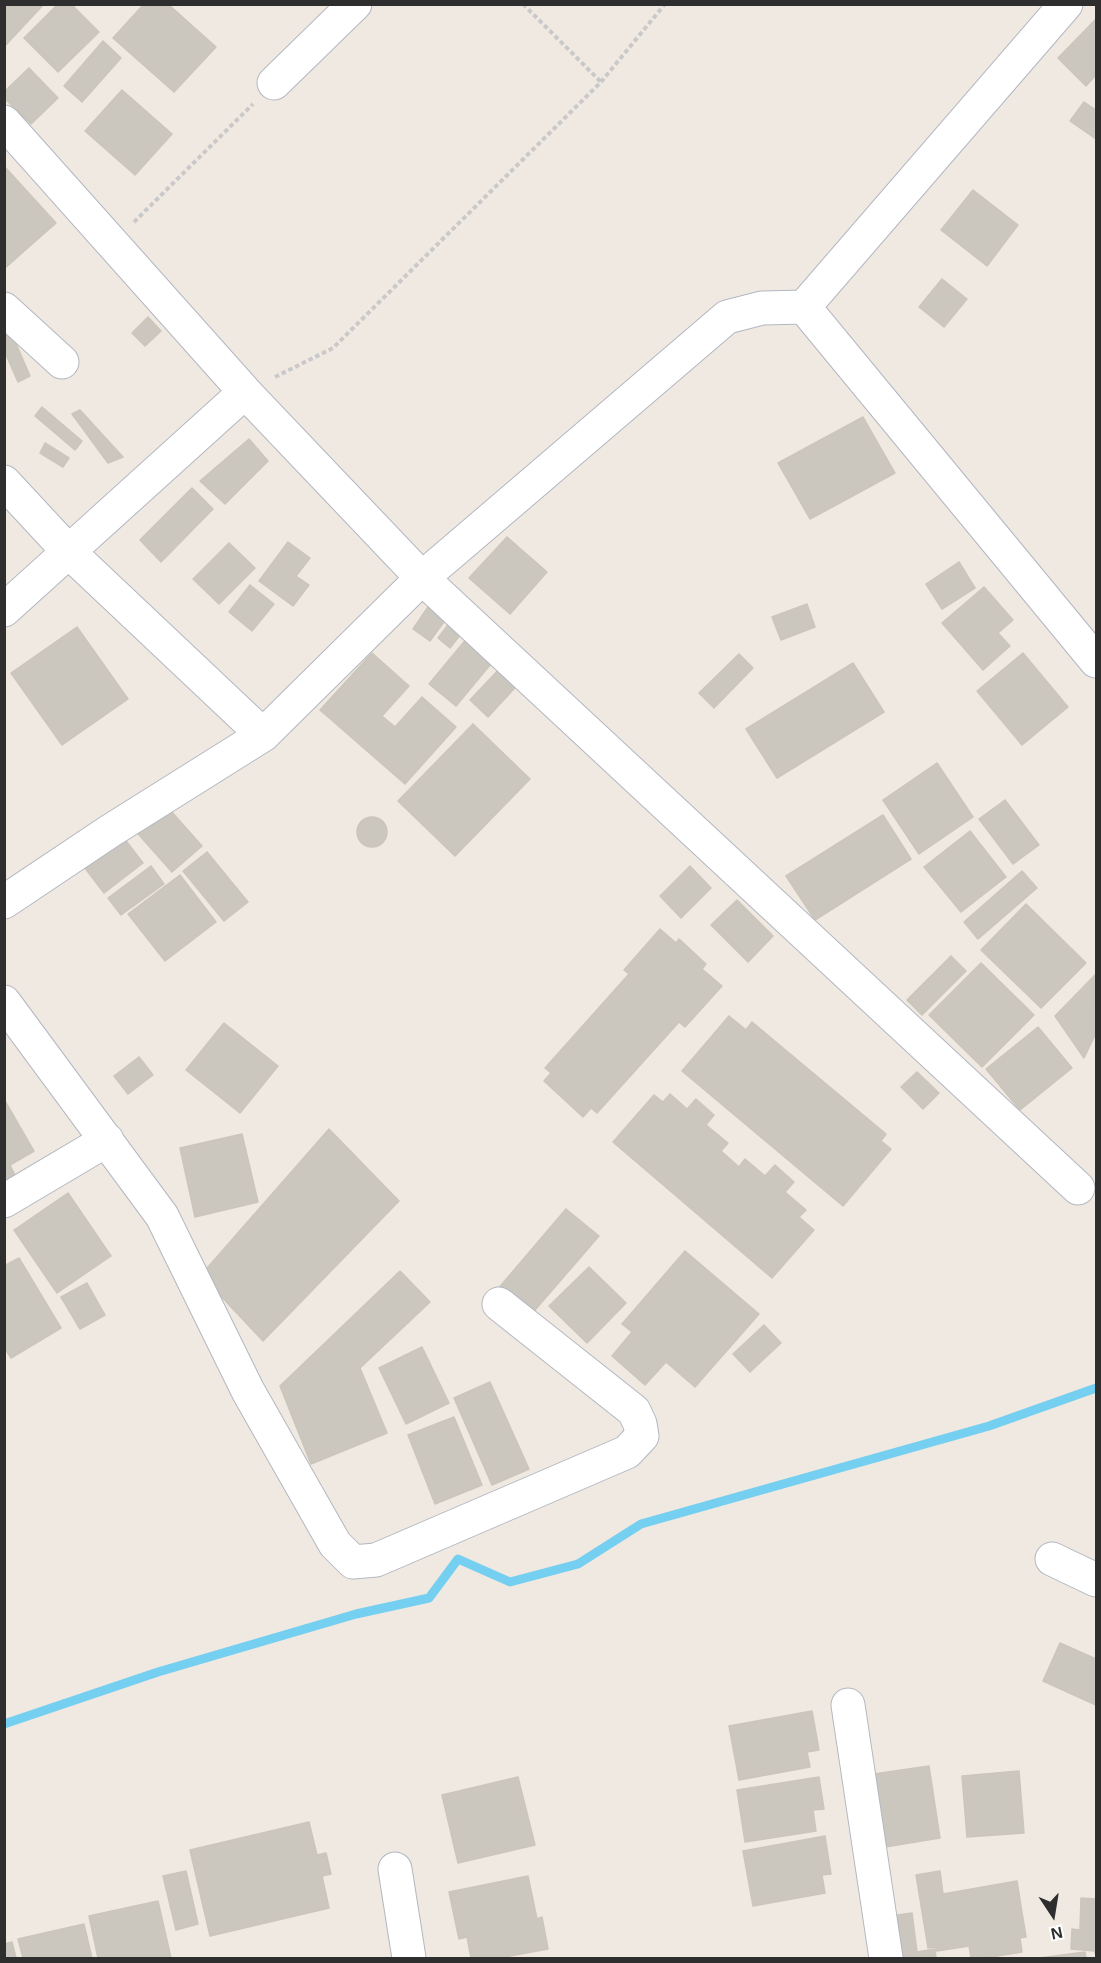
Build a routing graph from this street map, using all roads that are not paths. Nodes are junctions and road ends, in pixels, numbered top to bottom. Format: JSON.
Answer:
{"nodes":[{"id":1,"x":355,"y":4,"type":"edge"},
{"id":2,"x":1066,"y":4,"type":"edge"},
{"id":3,"x":274,"y":83,"type":"road end"},
{"id":4,"x":4,"y":122,"type":"edge"},
{"id":5,"x":804,"y":307,"type":"junction"},
{"id":6,"x":4,"y":309,"type":"edge"},
{"id":7,"x":62,"y":362,"type":"dead end"},
{"id":8,"x":245,"y":392,"type":"junction"},
{"id":9,"x":4,"y":482,"type":"edge"},
{"id":10,"x":69,"y":552,"type":"junction"},
{"id":11,"x":422,"y":578,"type":"junction"},
{"id":12,"x":4,"y":610,"type":"edge"},
{"id":13,"x":1096,"y":661,"type":"edge"},
{"id":14,"x":263,"y":735,"type":"junction"},
{"id":15,"x":4,"y":902,"type":"edge"},
{"id":16,"x":4,"y":1002,"type":"edge"},
{"id":17,"x":107,"y":1140,"type":"junction"},
{"id":18,"x":1078,"y":1188,"type":"dead end"},
{"id":19,"x":4,"y":1201,"type":"edge"},
{"id":20,"x":499,"y":1304,"type":"dead end"},
{"id":21,"x":1052,"y":1559,"type":"dead end"},
{"id":22,"x":1096,"y":1580,"type":"edge"},
{"id":23,"x":848,"y":1706,"type":"dead end"},
{"id":24,"x":395,"y":1869,"type":"dead end"},
{"id":25,"x":410,"y":1959,"type":"edge"},
{"id":26,"x":886,"y":1959,"type":"edge"}],
"edges":[{"from":1,"to":3,"type":"street"},
{"from":2,"to":5,"type":"street"},
{"from":4,"to":8,"type":"street"},
{"from":5,"to":11,"type":"street"},
{"from":5,"to":13,"type":"street"},
{"from":6,"to":7,"type":"street"},
{"from":8,"to":10,"type":"street"},
{"from":8,"to":11,"type":"street"},
{"from":9,"to":10,"type":"street"},
{"from":10,"to":12,"type":"street"},
{"from":10,"to":14,"type":"street"},
{"from":11,"to":14,"type":"street"},
{"from":11,"to":18,"type":"street"},
{"from":14,"to":15,"type":"street"},
{"from":16,"to":17,"type":"street"},
{"from":17,"to":19,"type":"street"},
{"from":17,"to":20,"type":"street"},
{"from":21,"to":22,"type":"street"},
{"from":23,"to":26,"type":"street"},
{"from":24,"to":25,"type":"street"}]}
